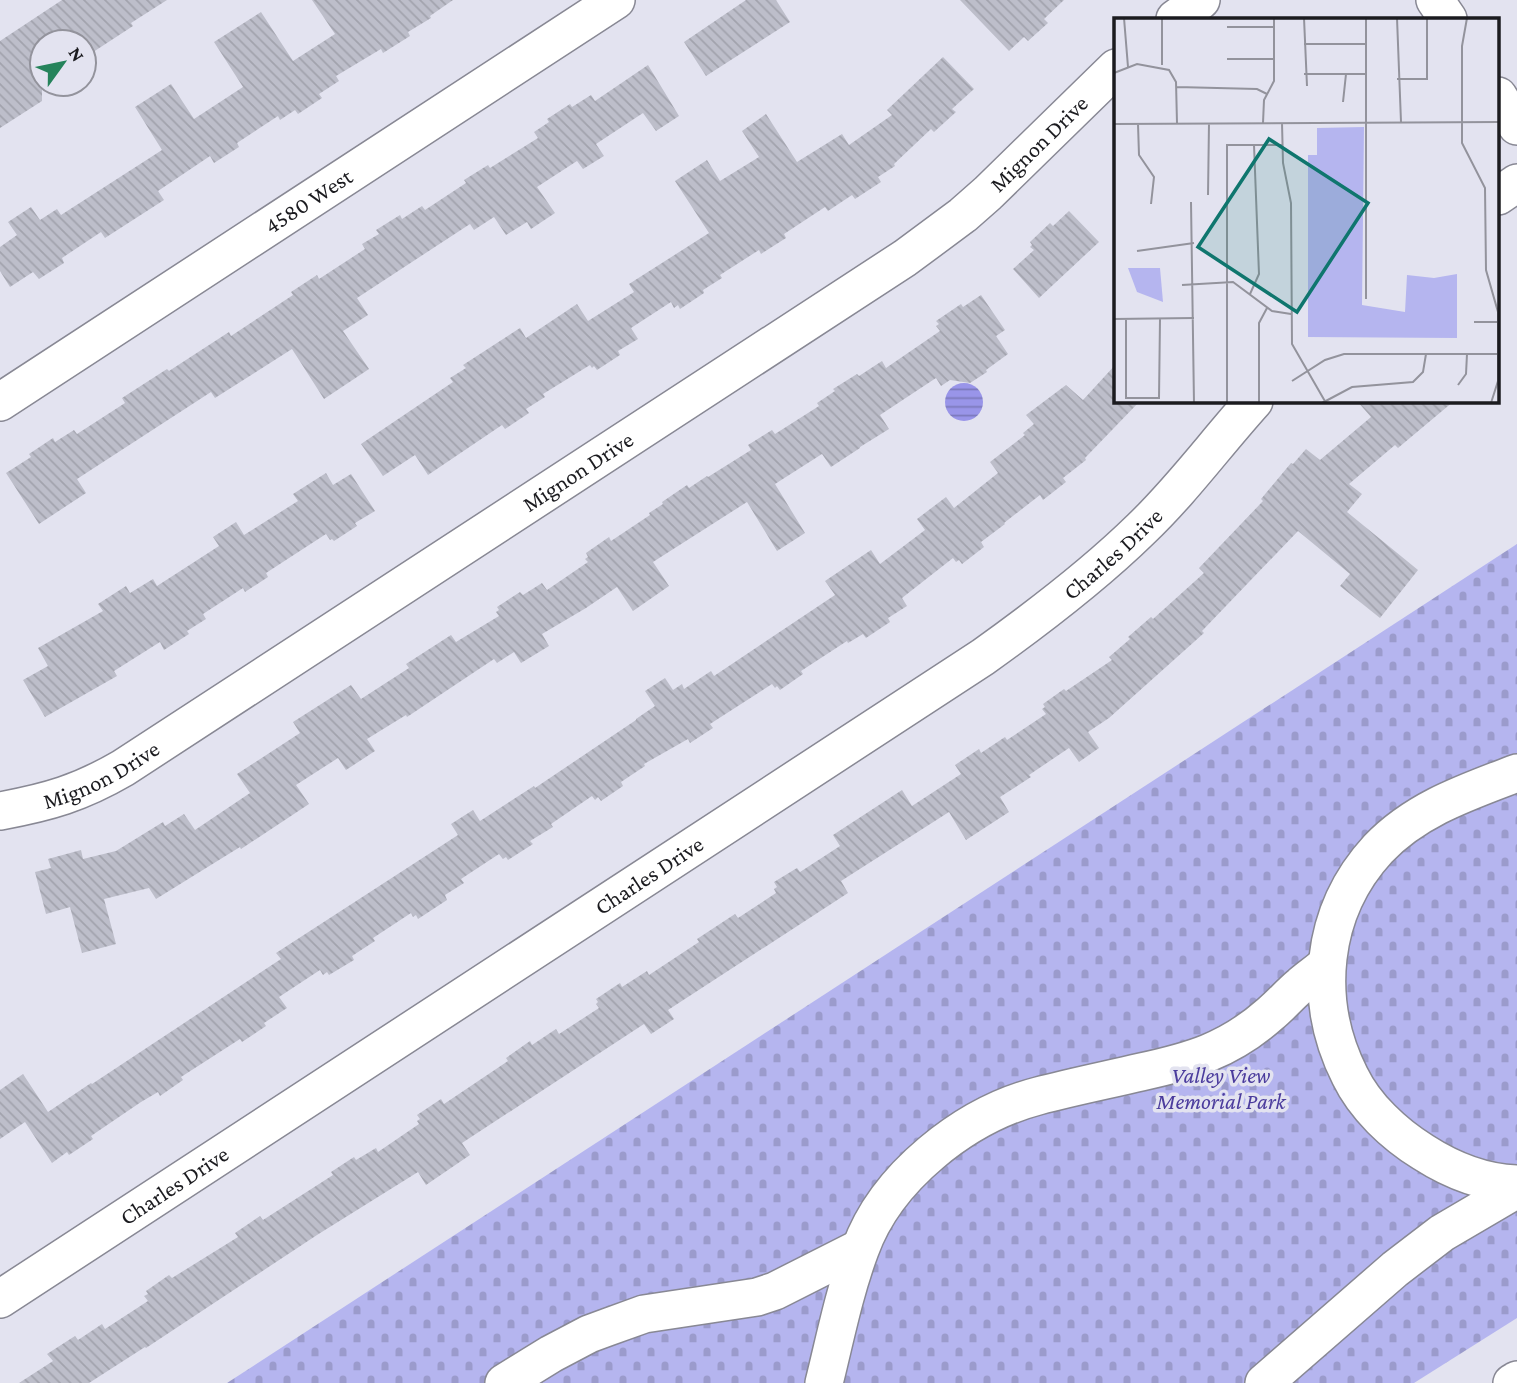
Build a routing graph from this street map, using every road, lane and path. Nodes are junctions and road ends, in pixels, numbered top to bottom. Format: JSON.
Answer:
{"nodes":[{"id":1,"x":616,"y":0,"type":"edge"},
{"id":2,"x":1201,"y":0,"type":"edge"},
{"id":3,"x":1435,"y":0,"type":"edge"},
{"id":4,"x":1176,"y":18,"type":"edge"},
{"id":5,"x":1447,"y":18,"type":"edge"},
{"id":6,"x":1114,"y":70,"type":"edge"},
{"id":7,"x":1500,"y":99,"type":"edge"},
{"id":8,"x":1517,"y":125,"type":"edge"},
{"id":9,"x":1517,"y":183,"type":"edge"},
{"id":10,"x":1500,"y":195,"type":"edge"},
{"id":11,"x":0,"y":402,"type":"edge"},
{"id":12,"x":1253,"y":402,"type":"edge"},
{"id":13,"x":1517,"y":773,"type":"edge"},
{"id":14,"x":0,"y":811,"type":"edge"},
{"id":15,"x":1326,"y":965,"type":"junction"},
{"id":16,"x":1517,"y":1184,"type":"edge"},
{"id":17,"x":1517,"y":1189,"type":"edge"},
{"id":18,"x":860,"y":1248,"type":"junction"},
{"id":19,"x":0,"y":1299,"type":"edge"},
{"id":20,"x":1517,"y":1380,"type":"edge"},
{"id":21,"x":504,"y":1383,"type":"edge"},
{"id":22,"x":824,"y":1383,"type":"edge"},
{"id":23,"x":1264,"y":1383,"type":"edge"},
{"id":24,"x":1512,"y":1383,"type":"edge"}],
"edges":[{"from":1,"to":11,"type":"street","name":"4580 West"},
{"from":2,"to":4,"type":"street"},
{"from":3,"to":5,"type":"street"},
{"from":6,"to":14,"type":"street","name":"Mignon Drive"},
{"from":7,"to":8,"type":"street"},
{"from":9,"to":10,"type":"street"},
{"from":12,"to":19,"type":"street","name":"Charles Drive"},
{"from":13,"to":15,"type":"street"},
{"from":15,"to":16,"type":"street"},
{"from":15,"to":18,"type":"street"},
{"from":17,"to":23,"type":"street"},
{"from":18,"to":21,"type":"street"},
{"from":18,"to":22,"type":"street"},
{"from":20,"to":24,"type":"street"}]}
